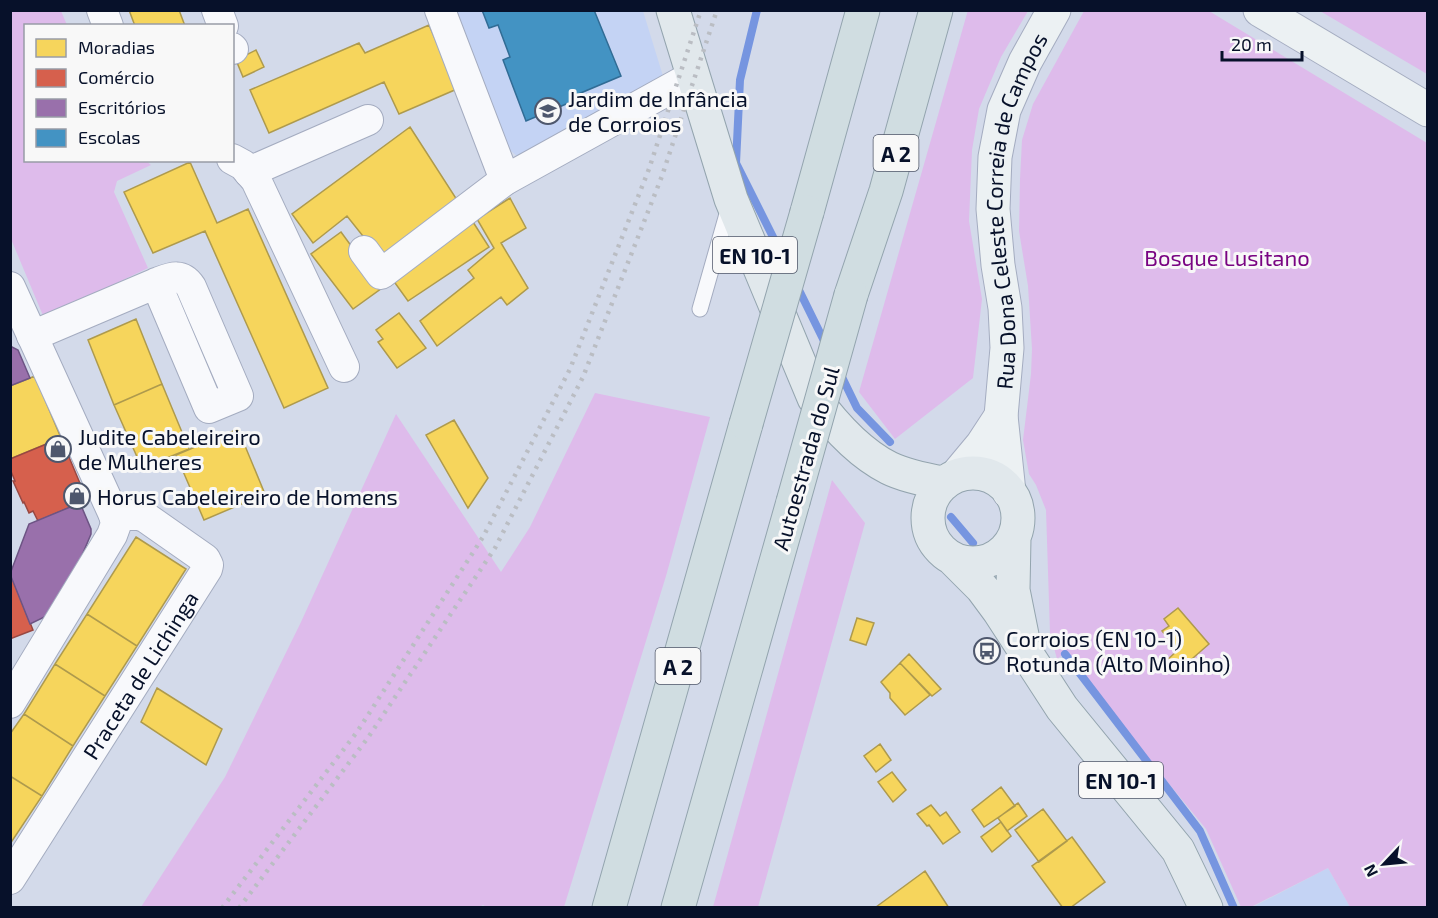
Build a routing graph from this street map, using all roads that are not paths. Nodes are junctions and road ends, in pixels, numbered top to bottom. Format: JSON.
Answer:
{"nodes":[{"id":1,"x":440,"y":10,"type":"edge"},
{"id":2,"x":673,"y":10,"type":"edge"},
{"id":3,"x":862,"y":10,"type":"edge"},
{"id":4,"x":936,"y":10,"type":"edge"},
{"id":5,"x":1054,"y":10,"type":"edge"},
{"id":6,"x":1260,"y":10,"type":"edge"},
{"id":7,"x":693,"y":76,"type":"junction"},
{"id":8,"x":1428,"y":110,"type":"edge"},
{"id":9,"x":368,"y":120,"type":"dead end"},
{"id":10,"x":241,"y":165,"type":"edge"},
{"id":11,"x":505,"y":180,"type":"junction"},
{"id":12,"x":731,"y":199,"type":"junction"},
{"id":13,"x":364,"y":251,"type":"dead end"},
{"id":14,"x":156,"y":283,"type":"dead end"},
{"id":15,"x":700,"y":309,"type":"dead end"},
{"id":16,"x":19,"y":311,"type":"edge"},
{"id":17,"x":344,"y":367,"type":"dead end"},
{"id":18,"x":1001,"y":416,"type":"junction"},
{"id":19,"x":890,"y":468,"type":"junction"},
{"id":20,"x":950,"y":479,"type":"junction"},
{"id":21,"x":1009,"y":492,"type":"junction"},
{"id":22,"x":114,"y":514,"type":"junction"},
{"id":23,"x":930,"y":534,"type":"junction"},
{"id":24,"x":1014,"y":538,"type":"junction"},
{"id":25,"x":953,"y":559,"type":"junction"},
{"id":26,"x":1027,"y":657,"type":"junction"},
{"id":27,"x":10,"y":703,"type":"edge"},
{"id":28,"x":10,"y":879,"type":"edge"},
{"id":29,"x":609,"y":908,"type":"edge"},
{"id":30,"x":678,"y":908,"type":"edge"},
{"id":31,"x":1206,"y":908,"type":"edge"}],
"edges":[{"from":1,"to":11,"type":"street"},
{"from":2,"to":7,"type":"main road","number":"EN 10-1"},
{"from":3,"to":29,"type":"highway","number":"A 2","bridge":true},
{"from":4,"to":30,"type":"highway","name":"Autoestrada do Sul","number":"A 2","bridge":true},
{"from":5,"to":18,"type":"street","name":"Rua Dona Celeste Correia de Campos"},
{"from":6,"to":8,"type":"street"},
{"from":7,"to":11,"type":"street"},
{"from":7,"to":12,"type":"main road","number":"EN 10-1"},
{"from":9,"to":10,"type":"street"},
{"from":10,"to":17,"type":"street"},
{"from":11,"to":13,"type":"street"},
{"from":12,"to":15,"type":"lane"},
{"from":12,"to":19,"type":"main road","number":"EN 10-1"},
{"from":14,"to":16,"type":"street"},
{"from":16,"to":22,"type":"street"},
{"from":18,"to":20,"type":"street","name":"Rua Dona Celeste Correia de Campos"},
{"from":18,"to":21,"type":"street","name":"Rua Dona Celeste Correia de Campos"},
{"from":19,"to":20,"type":"main road","number":"EN 10-1"},
{"from":19,"to":23,"type":"main road","number":"EN 10-1"},
{"from":20,"to":21,"type":"main road","number":"EN 10-1"},
{"from":20,"to":23,"type":"main road"},
{"from":21,"to":24,"type":"main road","number":"EN 10-1"},
{"from":22,"to":27,"type":"street"},
{"from":22,"to":28,"type":"street","name":"Praceta de Lichinga"},
{"from":23,"to":25,"type":"main road","number":"EN 10-1"},
{"from":24,"to":25,"type":"main road"},
{"from":24,"to":26,"type":"main road","number":"EN 10-1"},
{"from":25,"to":26,"type":"main road","number":"EN 10-1"},
{"from":26,"to":31,"type":"main road","number":"EN 10-1"}]}
